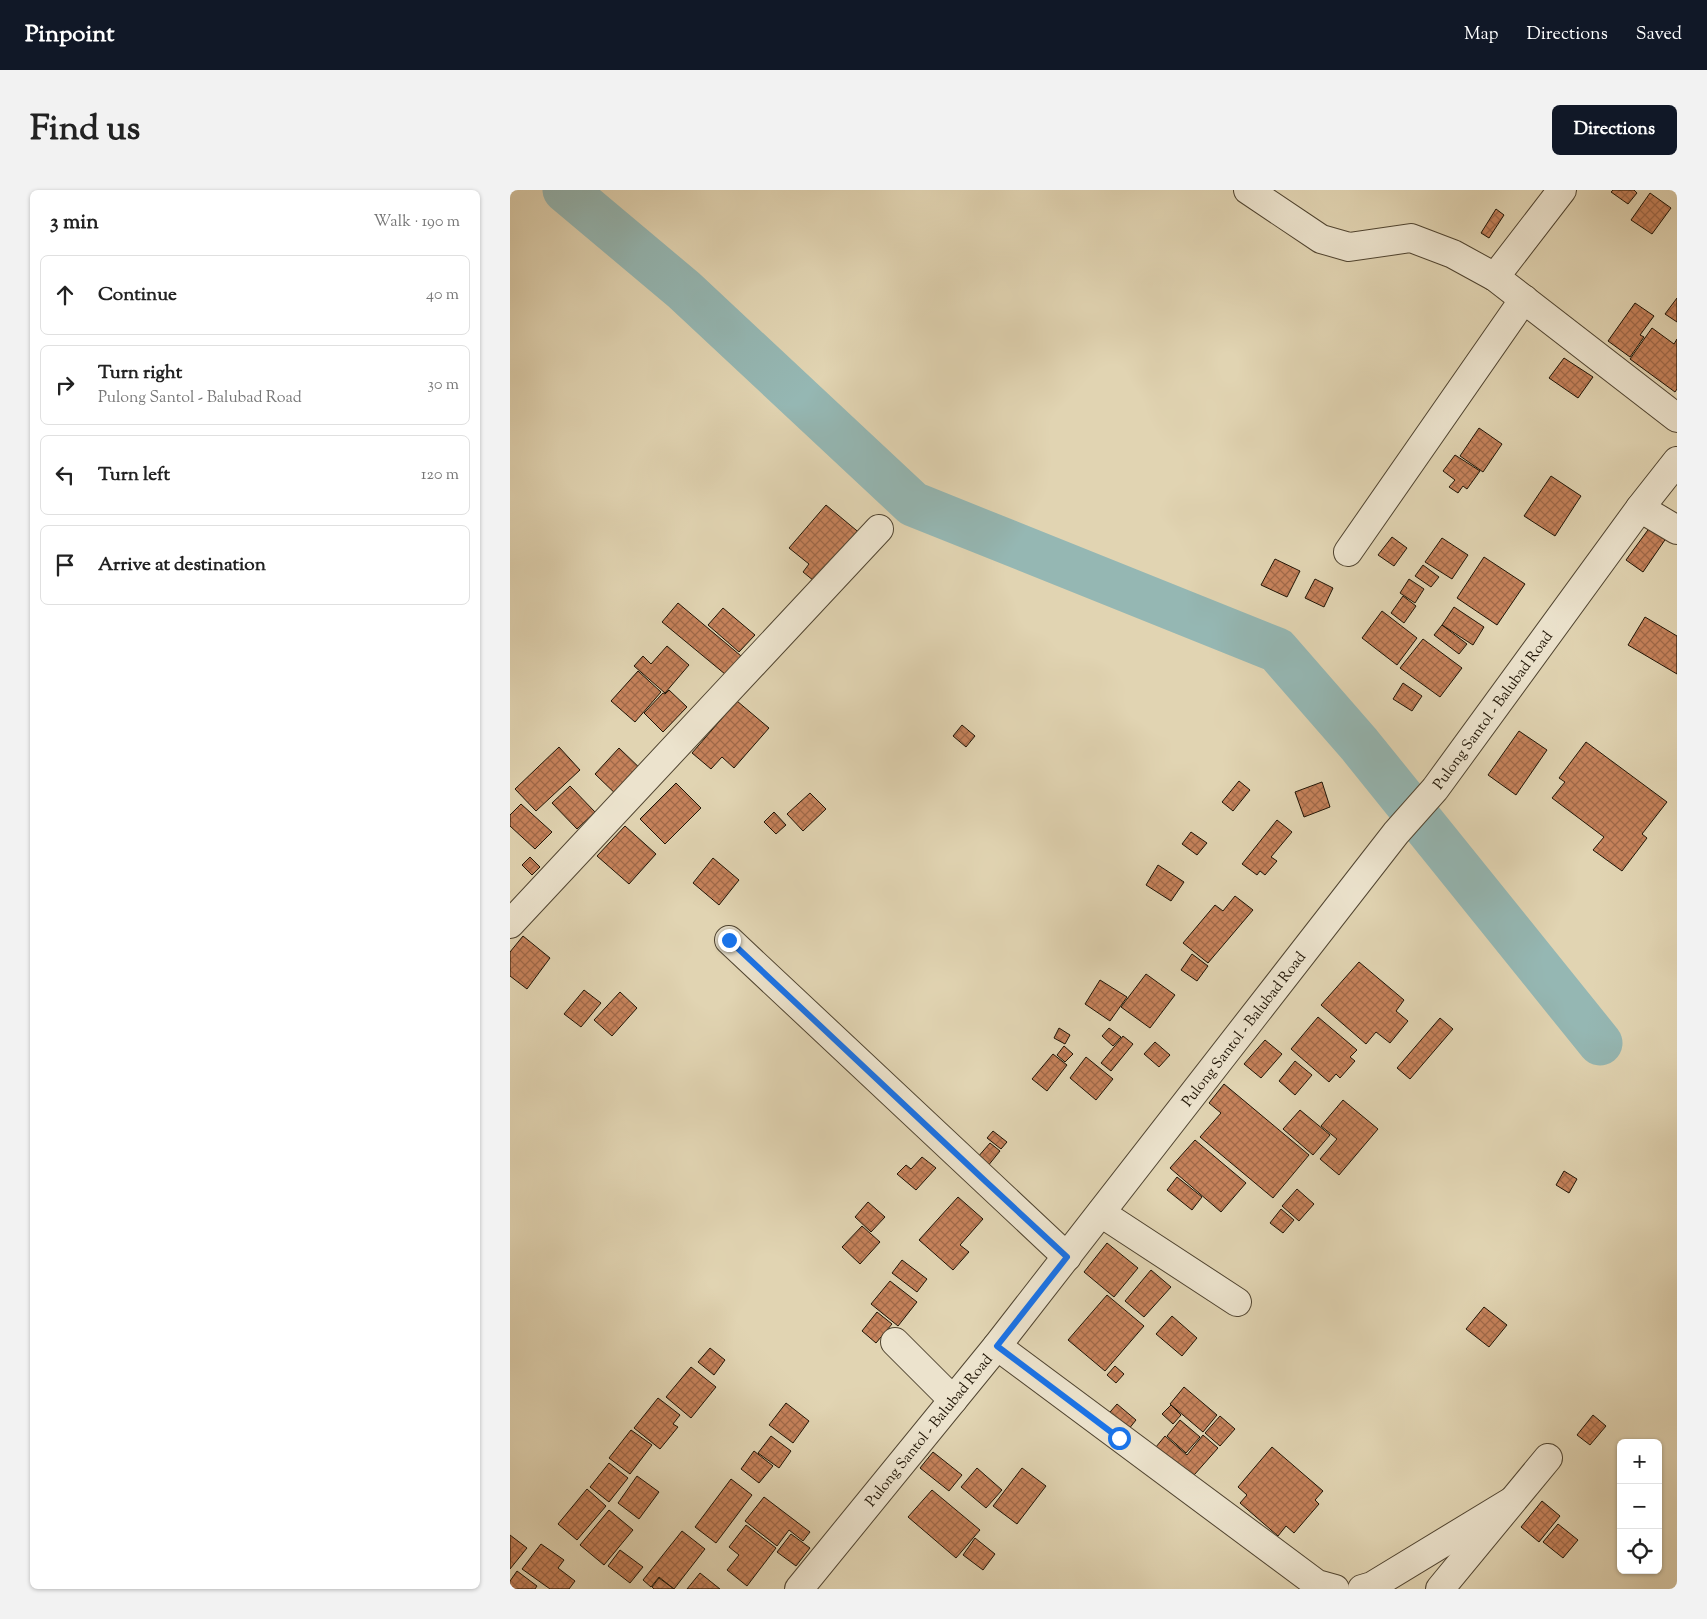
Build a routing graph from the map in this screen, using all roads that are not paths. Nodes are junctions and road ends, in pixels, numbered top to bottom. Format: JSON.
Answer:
{"nodes":[{"id":1,"x":1248,"y":190,"type":"edge"},
{"id":2,"x":1562,"y":190,"type":"edge"},
{"id":3,"x":1495,"y":277,"type":"junction"},
{"id":4,"x":1524,"y":299,"type":"junction"},
{"id":5,"x":1677,"y":418,"type":"edge"},
{"id":6,"x":1677,"y":461,"type":"edge"},
{"id":7,"x":1640,"y":508,"type":"junction"},
{"id":8,"x":879,"y":529,"type":"dead end"},
{"id":9,"x":1677,"y":530,"type":"edge"},
{"id":10,"x":1348,"y":552,"type":"dead end"},
{"id":11,"x":510,"y":924,"type":"edge"},
{"id":12,"x":729,"y":940,"type":"dead end"},
{"id":13,"x":1101,"y":1213,"type":"junction"},
{"id":14,"x":1067,"y":1257,"type":"junction"},
{"id":15,"x":1237,"y":1302,"type":"dead end"},
{"id":16,"x":895,"y":1342,"type":"dead end"},
{"id":17,"x":997,"y":1346,"type":"junction"},
{"id":18,"x":953,"y":1400,"type":"junction"},
{"id":19,"x":1548,"y":1458,"type":"dead end"},
{"id":20,"x":1512,"y":1502,"type":"junction"},
{"id":21,"x":799,"y":1589,"type":"edge"},
{"id":22,"x":1335,"y":1589,"type":"edge"},
{"id":23,"x":1362,"y":1589,"type":"edge"},
{"id":24,"x":1440,"y":1589,"type":"edge"}],
"edges":[{"from":1,"to":3,"type":"street"},
{"from":2,"to":3,"type":"street"},
{"from":3,"to":4,"type":"street"},
{"from":4,"to":5,"type":"street"},
{"from":4,"to":10,"type":"street"},
{"from":6,"to":7,"type":"street","name":"Pulong Santol - Balubad Road"},
{"from":7,"to":9,"type":"street"},
{"from":7,"to":13,"type":"street","name":"Pulong Santol - Balubad Road"},
{"from":8,"to":11,"type":"street"},
{"from":12,"to":14,"type":"street"},
{"from":13,"to":14,"type":"street","name":"Pulong Santol - Balubad Road"},
{"from":13,"to":15,"type":"street"},
{"from":14,"to":17,"type":"street","name":"Pulong Santol - Balubad Road"},
{"from":16,"to":18,"type":"street"},
{"from":17,"to":18,"type":"street","name":"Pulong Santol - Balubad Road"},
{"from":17,"to":22,"type":"street"},
{"from":18,"to":21,"type":"street","name":"Pulong Santol - Balubad Road"},
{"from":19,"to":20,"type":"street"},
{"from":20,"to":23,"type":"street"},
{"from":20,"to":24,"type":"street"}]}
